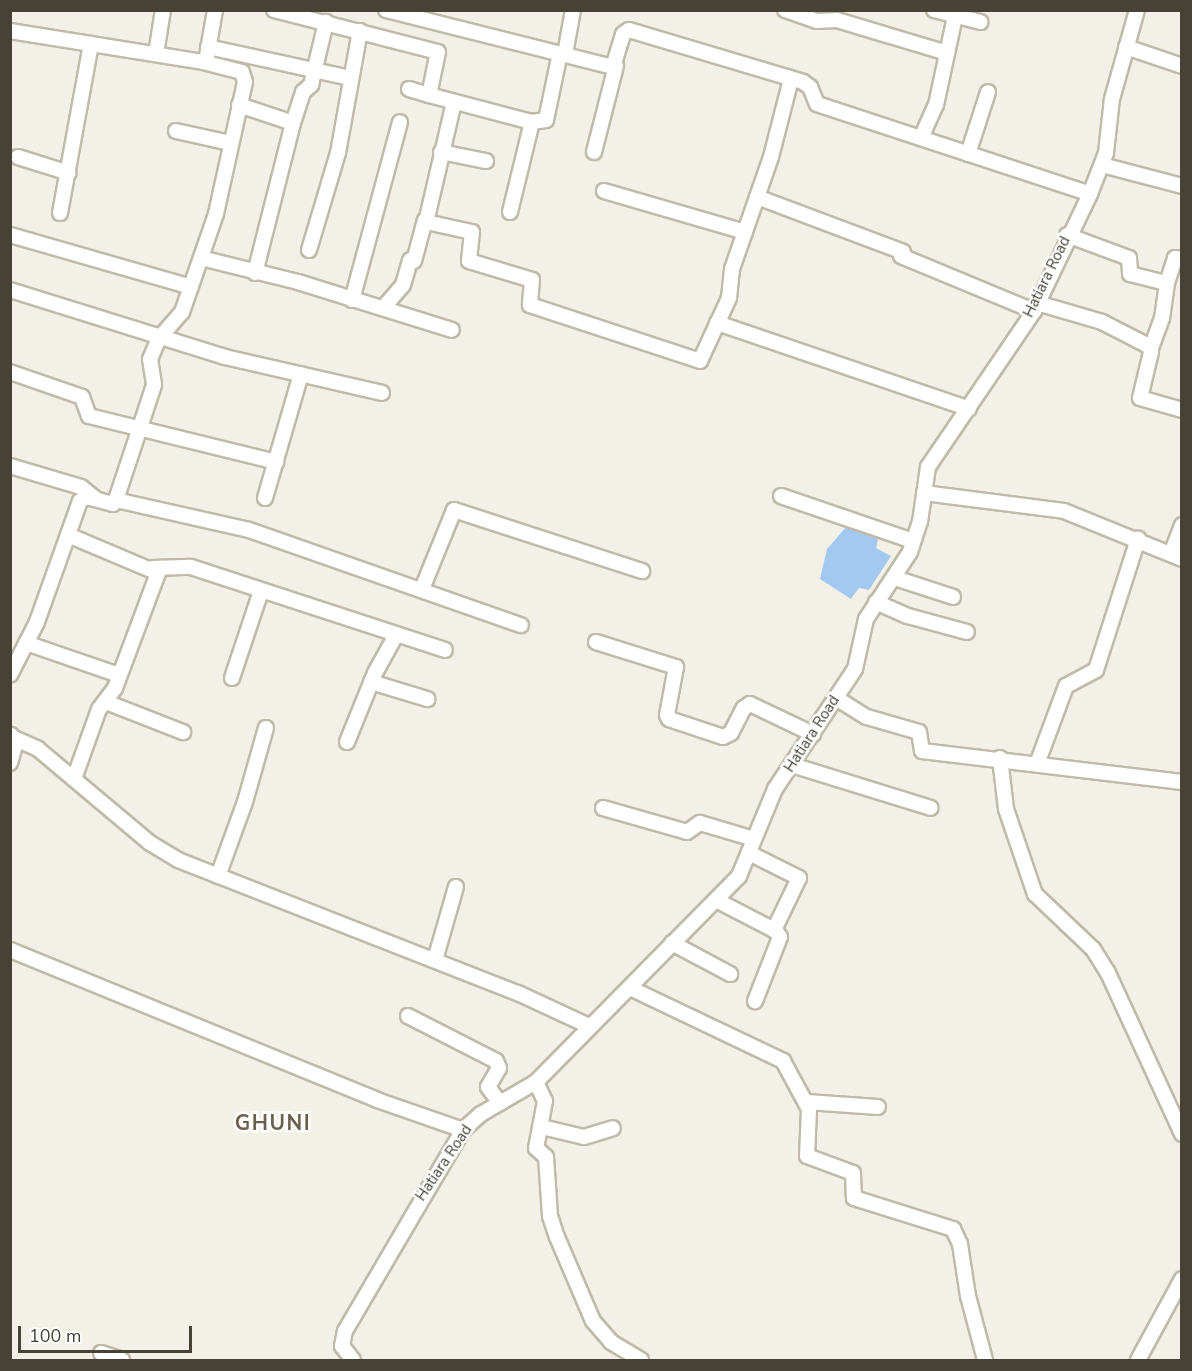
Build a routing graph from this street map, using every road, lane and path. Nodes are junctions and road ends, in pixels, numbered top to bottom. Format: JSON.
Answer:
{"nodes":[{"id":1,"x":163,"y":10,"type":"edge"},
{"id":2,"x":215,"y":10,"type":"edge"},
{"id":3,"x":274,"y":10,"type":"edge"},
{"id":4,"x":386,"y":10,"type":"edge"},
{"id":5,"x":573,"y":10,"type":"edge"},
{"id":6,"x":785,"y":10,"type":"edge"},
{"id":7,"x":934,"y":10,"type":"edge"},
{"id":8,"x":1137,"y":10,"type":"edge"},
{"id":9,"x":955,"y":16,"type":"junction"},
{"id":10,"x":326,"y":22,"type":"junction"},
{"id":11,"x":980,"y":22,"type":"dead end"},
{"id":12,"x":360,"y":30,"type":"junction"},
{"id":13,"x":10,"y":31,"type":"edge"},
{"id":14,"x":91,"y":44,"type":"junction"},
{"id":15,"x":208,"y":47,"type":"junction"},
{"id":16,"x":1126,"y":47,"type":"junction"},
{"id":17,"x":562,"y":53,"type":"junction"},
{"id":18,"x":947,"y":53,"type":"junction"},
{"id":19,"x":156,"y":54,"type":"junction"},
{"id":20,"x":206,"y":63,"type":"junction"},
{"id":21,"x":616,"y":66,"type":"junction"},
{"id":22,"x":1182,"y":66,"type":"edge"},
{"id":23,"x":314,"y":69,"type":"junction"},
{"id":24,"x":350,"y":78,"type":"junction"},
{"id":25,"x":791,"y":79,"type":"junction"},
{"id":26,"x":409,"y":90,"type":"dead end"},
{"id":27,"x":988,"y":92,"type":"dead end"},
{"id":28,"x":429,"y":95,"type":"junction"},
{"id":29,"x":454,"y":102,"type":"junction"},
{"id":30,"x":239,"y":105,"type":"junction"},
{"id":31,"x":400,"y":122,"type":"dead end"},
{"id":32,"x":532,"y":122,"type":"junction"},
{"id":33,"x":292,"y":123,"type":"junction"},
{"id":34,"x":176,"y":130,"type":"dead end"},
{"id":35,"x":921,"y":138,"type":"junction"},
{"id":36,"x":230,"y":143,"type":"junction"},
{"id":37,"x":441,"y":152,"type":"junction"},
{"id":38,"x":594,"y":152,"type":"dead end"},
{"id":39,"x":968,"y":154,"type":"junction"},
{"id":40,"x":18,"y":157,"type":"dead end"},
{"id":41,"x":486,"y":161,"type":"dead end"},
{"id":42,"x":1102,"y":165,"type":"junction"},
{"id":43,"x":69,"y":172,"type":"junction"},
{"id":44,"x":1182,"y":186,"type":"edge"},
{"id":45,"x":604,"y":191,"type":"dead end"},
{"id":46,"x":1090,"y":194,"type":"junction"},
{"id":47,"x":757,"y":197,"type":"junction"},
{"id":48,"x":510,"y":212,"type":"dead end"},
{"id":49,"x":60,"y":213,"type":"dead end"},
{"id":50,"x":425,"y":220,"type":"junction"},
{"id":51,"x":745,"y":232,"type":"junction"},
{"id":52,"x":10,"y":235,"type":"edge"},
{"id":53,"x":1067,"y":235,"type":"junction"},
{"id":54,"x":309,"y":250,"type":"dead end"},
{"id":55,"x":201,"y":258,"type":"junction"},
{"id":56,"x":1182,"y":259,"type":"edge"},
{"id":57,"x":255,"y":273,"type":"junction"},
{"id":58,"x":1167,"y":283,"type":"junction"},
{"id":59,"x":191,"y":287,"type":"junction"},
{"id":60,"x":10,"y":290,"type":"edge"},
{"id":61,"x":352,"y":300,"type":"junction"},
{"id":62,"x":1035,"y":307,"type":"junction"},
{"id":63,"x":383,"y":308,"type":"junction"},
{"id":64,"x":717,"y":323,"type":"junction"},
{"id":65,"x":452,"y":330,"type":"dead end"},
{"id":66,"x":161,"y":337,"type":"junction"},
{"id":67,"x":1151,"y":348,"type":"junction"},
{"id":68,"x":10,"y":372,"type":"edge"},
{"id":69,"x":301,"y":374,"type":"junction"},
{"id":70,"x":382,"y":393,"type":"dead end"},
{"id":71,"x":969,"y":408,"type":"junction"},
{"id":72,"x":1182,"y":410,"type":"edge"},
{"id":73,"x":139,"y":428,"type":"junction"},
{"id":74,"x":276,"y":462,"type":"junction"},
{"id":75,"x":10,"y":466,"type":"edge"},
{"id":76,"x":924,"y":493,"type":"junction"},
{"id":77,"x":781,"y":496,"type":"dead end"},
{"id":78,"x":265,"y":498,"type":"dead end"},
{"id":79,"x":96,"y":499,"type":"junction"},
{"id":80,"x":116,"y":500,"type":"junction"},
{"id":81,"x":1182,"y":525,"type":"edge"},
{"id":82,"x":68,"y":535,"type":"junction"},
{"id":83,"x":1138,"y":539,"type":"junction"},
{"id":84,"x":913,"y":541,"type":"junction"},
{"id":85,"x":1176,"y":556,"type":"edge"},
{"id":86,"x":153,"y":568,"type":"junction"},
{"id":87,"x":642,"y":571,"type":"dead end"},
{"id":88,"x":895,"y":578,"type":"junction"},
{"id":89,"x":422,"y":589,"type":"junction"},
{"id":90,"x":261,"y":591,"type":"junction"},
{"id":91,"x":953,"y":597,"type":"dead end"},
{"id":92,"x":876,"y":602,"type":"junction"},
{"id":93,"x":521,"y":625,"type":"dead end"},
{"id":94,"x":967,"y":632,"type":"dead end"},
{"id":95,"x":396,"y":635,"type":"junction"},
{"id":96,"x":596,"y":642,"type":"dead end"},
{"id":97,"x":26,"y":643,"type":"junction"},
{"id":98,"x":444,"y":650,"type":"dead end"},
{"id":99,"x":10,"y":675,"type":"edge"},
{"id":100,"x":119,"y":675,"type":"junction"},
{"id":101,"x":232,"y":678,"type":"dead end"},
{"id":102,"x":371,"y":682,"type":"junction"},
{"id":103,"x":836,"y":698,"type":"junction"},
{"id":104,"x":427,"y":699,"type":"dead end"},
{"id":105,"x":106,"y":702,"type":"junction"},
{"id":106,"x":266,"y":728,"type":"dead end"},
{"id":107,"x":183,"y":732,"type":"dead end"},
{"id":108,"x":813,"y":734,"type":"junction"},
{"id":109,"x":13,"y":737,"type":"edge"},
{"id":110,"x":347,"y":742,"type":"dead end"},
{"id":111,"x":1000,"y":758,"type":"junction"},
{"id":112,"x":10,"y":763,"type":"edge"},
{"id":113,"x":1037,"y":764,"type":"junction"},
{"id":114,"x":792,"y":765,"type":"junction"},
{"id":115,"x":74,"y":779,"type":"junction"},
{"id":116,"x":1182,"y":782,"type":"edge"},
{"id":117,"x":603,"y":808,"type":"dead end"},
{"id":118,"x":931,"y":808,"type":"dead end"},
{"id":119,"x":754,"y":839,"type":"junction"},
{"id":120,"x":749,"y":853,"type":"junction"},
{"id":121,"x":218,"y":876,"type":"junction"},
{"id":122,"x":456,"y":887,"type":"dead end"},
{"id":123,"x":716,"y":900,"type":"junction"},
{"id":124,"x":774,"y":930,"type":"junction"},
{"id":125,"x":672,"y":943,"type":"junction"},
{"id":126,"x":10,"y":950,"type":"edge"},
{"id":127,"x":435,"y":960,"type":"junction"},
{"id":128,"x":730,"y":974,"type":"dead end"},
{"id":129,"x":630,"y":988,"type":"junction"},
{"id":130,"x":755,"y":1001,"type":"dead end"},
{"id":131,"x":408,"y":1016,"type":"dead end"},
{"id":132,"x":589,"y":1026,"type":"junction"},
{"id":133,"x":536,"y":1082,"type":"junction"},
{"id":134,"x":807,"y":1102,"type":"junction"},
{"id":135,"x":500,"y":1103,"type":"junction"},
{"id":136,"x":878,"y":1107,"type":"dead end"},
{"id":137,"x":542,"y":1127,"type":"junction"},
{"id":138,"x":614,"y":1128,"type":"dead end"},
{"id":139,"x":463,"y":1130,"type":"junction"},
{"id":140,"x":1182,"y":1134,"type":"edge"},
{"id":141,"x":1182,"y":1279,"type":"edge"},
{"id":142,"x":101,"y":1353,"type":"dead end"},
{"id":143,"x":122,"y":1360,"type":"edge"},
{"id":144,"x":356,"y":1360,"type":"edge"},
{"id":145,"x":641,"y":1360,"type":"edge"},
{"id":146,"x":986,"y":1360,"type":"edge"},
{"id":147,"x":1138,"y":1360,"type":"edge"}],
"edges":[{"from":1,"to":19,"type":"street"},
{"from":2,"to":15,"type":"street"},
{"from":3,"to":10,"type":"street"},
{"from":4,"to":17,"type":"street"},
{"from":5,"to":17,"type":"street"},
{"from":6,"to":18,"type":"street"},
{"from":7,"to":9,"type":"street"},
{"from":8,"to":16,"type":"street","name":"Hatiara Road"},
{"from":9,"to":11,"type":"street"},
{"from":9,"to":18,"type":"street"},
{"from":10,"to":12,"type":"street"},
{"from":10,"to":23,"type":"street"},
{"from":12,"to":24,"type":"street"},
{"from":12,"to":28,"type":"street"},
{"from":13,"to":14,"type":"street"},
{"from":14,"to":19,"type":"street"},
{"from":14,"to":43,"type":"street"},
{"from":15,"to":20,"type":"street"},
{"from":15,"to":23,"type":"street"},
{"from":16,"to":22,"type":"street"},
{"from":16,"to":42,"type":"street","name":"Hatiara Road"},
{"from":17,"to":21,"type":"street"},
{"from":17,"to":32,"type":"street"},
{"from":18,"to":35,"type":"street"},
{"from":19,"to":20,"type":"street"},
{"from":20,"to":30,"type":"street"},
{"from":21,"to":25,"type":"street"},
{"from":21,"to":38,"type":"street"},
{"from":23,"to":24,"type":"street"},
{"from":23,"to":33,"type":"street"},
{"from":24,"to":54,"type":"street"},
{"from":25,"to":35,"type":"street"},
{"from":25,"to":47,"type":"street"},
{"from":26,"to":28,"type":"street"},
{"from":27,"to":39,"type":"street"},
{"from":28,"to":29,"type":"street"},
{"from":29,"to":32,"type":"street"},
{"from":29,"to":37,"type":"street"},
{"from":30,"to":33,"type":"street"},
{"from":30,"to":36,"type":"street"},
{"from":31,"to":61,"type":"street"},
{"from":32,"to":48,"type":"street"},
{"from":33,"to":57,"type":"street"},
{"from":34,"to":36,"type":"street"},
{"from":35,"to":39,"type":"street"},
{"from":36,"to":55,"type":"street"},
{"from":37,"to":41,"type":"street"},
{"from":37,"to":50,"type":"street"},
{"from":39,"to":46,"type":"street"},
{"from":40,"to":43,"type":"street"},
{"from":42,"to":44,"type":"street"},
{"from":42,"to":46,"type":"street","name":"Hatiara Road"},
{"from":43,"to":49,"type":"street"},
{"from":45,"to":51,"type":"street"},
{"from":46,"to":53,"type":"street","name":"Hatiara Road"},
{"from":47,"to":51,"type":"street"},
{"from":47,"to":62,"type":"street"},
{"from":50,"to":63,"type":"street"},
{"from":50,"to":64,"type":"street"},
{"from":51,"to":64,"type":"street"},
{"from":52,"to":59,"type":"street"},
{"from":53,"to":58,"type":"street"},
{"from":53,"to":62,"type":"street","name":"Hatiara Road"},
{"from":55,"to":57,"type":"street"},
{"from":55,"to":59,"type":"street"},
{"from":56,"to":58,"type":"street"},
{"from":57,"to":61,"type":"street"},
{"from":58,"to":67,"type":"street"},
{"from":59,"to":66,"type":"street"},
{"from":60,"to":66,"type":"street"},
{"from":61,"to":63,"type":"street"},
{"from":62,"to":67,"type":"street"},
{"from":62,"to":71,"type":"street","name":"Hatiara Road"},
{"from":63,"to":65,"type":"street"},
{"from":64,"to":71,"type":"street"},
{"from":66,"to":69,"type":"street"},
{"from":66,"to":73,"type":"street"},
{"from":67,"to":72,"type":"street"},
{"from":68,"to":73,"type":"street"},
{"from":69,"to":70,"type":"street"},
{"from":69,"to":74,"type":"street"},
{"from":71,"to":76,"type":"street","name":"Hatiara Road"},
{"from":73,"to":74,"type":"street"},
{"from":73,"to":80,"type":"street"},
{"from":74,"to":78,"type":"street"},
{"from":75,"to":79,"type":"street"},
{"from":76,"to":83,"type":"street"},
{"from":76,"to":84,"type":"street","name":"Hatiara Road"},
{"from":77,"to":84,"type":"street"},
{"from":79,"to":80,"type":"street"},
{"from":79,"to":82,"type":"street"},
{"from":80,"to":89,"type":"street"},
{"from":81,"to":85,"type":"street"},
{"from":82,"to":86,"type":"street"},
{"from":82,"to":97,"type":"street"},
{"from":83,"to":85,"type":"street"},
{"from":83,"to":113,"type":"street"},
{"from":84,"to":88,"type":"street","name":"Hatiara Road"},
{"from":86,"to":90,"type":"street"},
{"from":86,"to":100,"type":"street"},
{"from":87,"to":89,"type":"street"},
{"from":88,"to":91,"type":"street"},
{"from":88,"to":92,"type":"street","name":"Hatiara Road"},
{"from":89,"to":93,"type":"street"},
{"from":90,"to":95,"type":"street"},
{"from":90,"to":101,"type":"street"},
{"from":92,"to":94,"type":"street"},
{"from":92,"to":103,"type":"street","name":"Hatiara Road"},
{"from":95,"to":98,"type":"street"},
{"from":95,"to":102,"type":"street"},
{"from":96,"to":108,"type":"street"},
{"from":97,"to":99,"type":"street"},
{"from":97,"to":100,"type":"street"},
{"from":100,"to":105,"type":"street"},
{"from":102,"to":104,"type":"street"},
{"from":102,"to":110,"type":"street"},
{"from":103,"to":108,"type":"street","name":"Hatiara Road"},
{"from":103,"to":111,"type":"street"},
{"from":105,"to":107,"type":"street"},
{"from":105,"to":115,"type":"street"},
{"from":106,"to":121,"type":"street"},
{"from":108,"to":114,"type":"street","name":"Hatiara Road"},
{"from":109,"to":112,"type":"street"},
{"from":109,"to":115,"type":"street"},
{"from":111,"to":113,"type":"street"},
{"from":111,"to":140,"type":"street"},
{"from":113,"to":116,"type":"street"},
{"from":114,"to":118,"type":"street"},
{"from":114,"to":119,"type":"street","name":"Hatiara Road"},
{"from":115,"to":121,"type":"street"},
{"from":117,"to":119,"type":"street"},
{"from":119,"to":120,"type":"street","name":"Hatiara Road"},
{"from":120,"to":123,"type":"street","name":"Hatiara Road"},
{"from":120,"to":124,"type":"street"},
{"from":121,"to":127,"type":"street"},
{"from":122,"to":127,"type":"street"},
{"from":123,"to":124,"type":"street"},
{"from":123,"to":125,"type":"street","name":"Hatiara Road"},
{"from":124,"to":130,"type":"street"},
{"from":125,"to":128,"type":"street"},
{"from":125,"to":129,"type":"street","name":"Hatiara Road"},
{"from":126,"to":139,"type":"street"},
{"from":127,"to":132,"type":"street"},
{"from":129,"to":132,"type":"street","name":"Hatiara Road"},
{"from":129,"to":134,"type":"street"},
{"from":131,"to":135,"type":"street"},
{"from":132,"to":133,"type":"street","name":"Hatiara Road"},
{"from":133,"to":135,"type":"street","name":"Hatiara Road"},
{"from":133,"to":137,"type":"street"},
{"from":134,"to":136,"type":"street"},
{"from":134,"to":146,"type":"street"},
{"from":135,"to":139,"type":"street","name":"Hatiara Road"},
{"from":137,"to":138,"type":"street"},
{"from":137,"to":145,"type":"street"},
{"from":139,"to":144,"type":"street","name":"Hatiara Road"},
{"from":141,"to":147,"type":"street"},
{"from":142,"to":143,"type":"street"}]}
